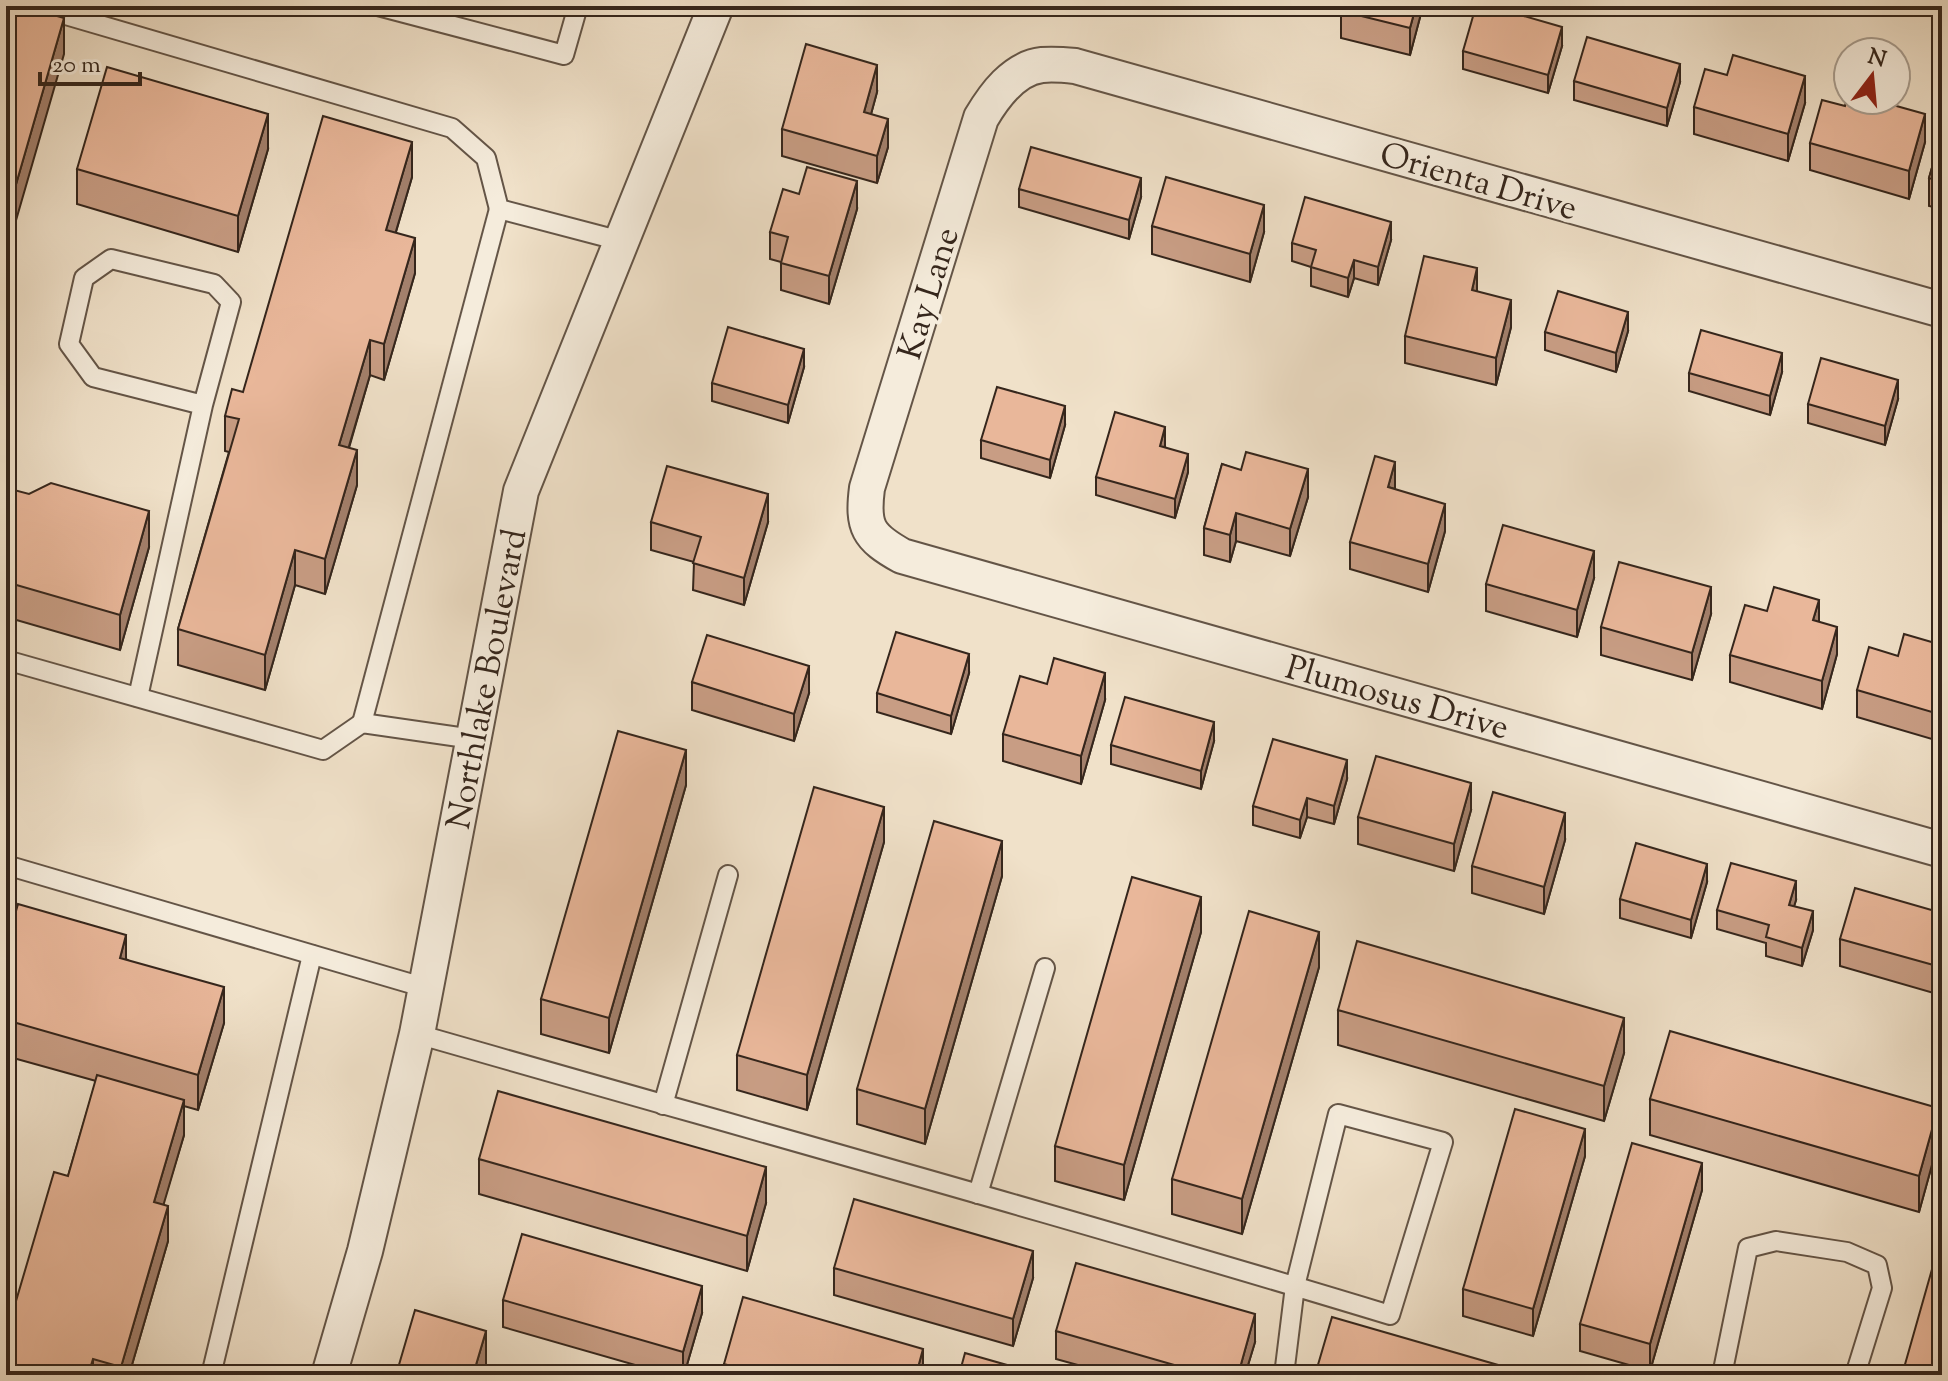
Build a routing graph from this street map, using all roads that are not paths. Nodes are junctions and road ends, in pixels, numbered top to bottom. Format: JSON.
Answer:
{"nodes":[{"id":1,"x":35,"y":6,"type":"edge"},
{"id":2,"x":378,"y":6,"type":"edge"},
{"id":3,"x":578,"y":6,"type":"edge"},
{"id":4,"x":716,"y":6,"type":"edge"},
{"id":5,"x":1017,"y":75,"type":"joint"},
{"id":6,"x":499,"y":209,"type":"junction"},
{"id":7,"x":621,"y":241,"type":"junction"},
{"id":8,"x":1942,"y":310,"type":"edge"},
{"id":9,"x":203,"y":405,"type":"junction"},
{"id":10,"x":866,"y":525,"type":"joint"},
{"id":11,"x":6,"y":660,"type":"edge"},
{"id":12,"x":138,"y":697,"type":"junction"},
{"id":13,"x":362,"y":723,"type":"junction"},
{"id":14,"x":473,"y":739,"type":"junction"},
{"id":15,"x":1942,"y":850,"type":"edge"},
{"id":16,"x":6,"y":865,"type":"edge"},
{"id":17,"x":728,"y":875,"type":"dead end"},
{"id":18,"x":312,"y":955,"type":"junction"},
{"id":19,"x":1045,"y":968,"type":"dead end"},
{"id":20,"x":426,"y":988,"type":"junction"},
{"id":21,"x":417,"y":1034,"type":"junction"},
{"id":22,"x":663,"y":1105,"type":"junction"},
{"id":23,"x":978,"y":1194,"type":"junction"},
{"id":24,"x":1295,"y":1286,"type":"junction"},
{"id":25,"x":211,"y":1375,"type":"edge"},
{"id":26,"x":329,"y":1375,"type":"edge"},
{"id":27,"x":1284,"y":1375,"type":"edge"},
{"id":28,"x":1722,"y":1375,"type":"edge"},
{"id":29,"x":1855,"y":1375,"type":"edge"}],
"edges":[{"from":1,"to":6,"type":"lane"},
{"from":2,"to":3,"type":"lane"},
{"from":4,"to":7,"type":"street","name":"Northlake Boulevard"},
{"from":5,"to":8,"type":"street","name":"Orienta Drive"},
{"from":5,"to":10,"type":"street","name":"Kay Lane"},
{"from":6,"to":7,"type":"lane"},
{"from":6,"to":13,"type":"lane"},
{"from":7,"to":14,"type":"street","name":"Northlake Boulevard"},
{"from":9,"to":9,"type":"lane"},
{"from":9,"to":12,"type":"lane"},
{"from":10,"to":15,"type":"street","name":"Plumosus Drive"},
{"from":11,"to":12,"type":"lane"},
{"from":12,"to":13,"type":"lane"},
{"from":13,"to":14,"type":"lane"},
{"from":14,"to":20,"type":"street","name":"Northlake Boulevard"},
{"from":16,"to":18,"type":"lane"},
{"from":17,"to":22,"type":"lane"},
{"from":18,"to":20,"type":"lane"},
{"from":18,"to":25,"type":"lane"},
{"from":19,"to":23,"type":"lane"},
{"from":20,"to":21,"type":"street","name":"Northlake Boulevard"},
{"from":21,"to":22,"type":"lane"},
{"from":21,"to":26,"type":"street","name":"Northlake Boulevard"},
{"from":22,"to":23,"type":"lane"},
{"from":23,"to":24,"type":"lane"},
{"from":24,"to":24,"type":"lane"},
{"from":24,"to":27,"type":"lane"},
{"from":28,"to":29,"type":"lane"}]}
